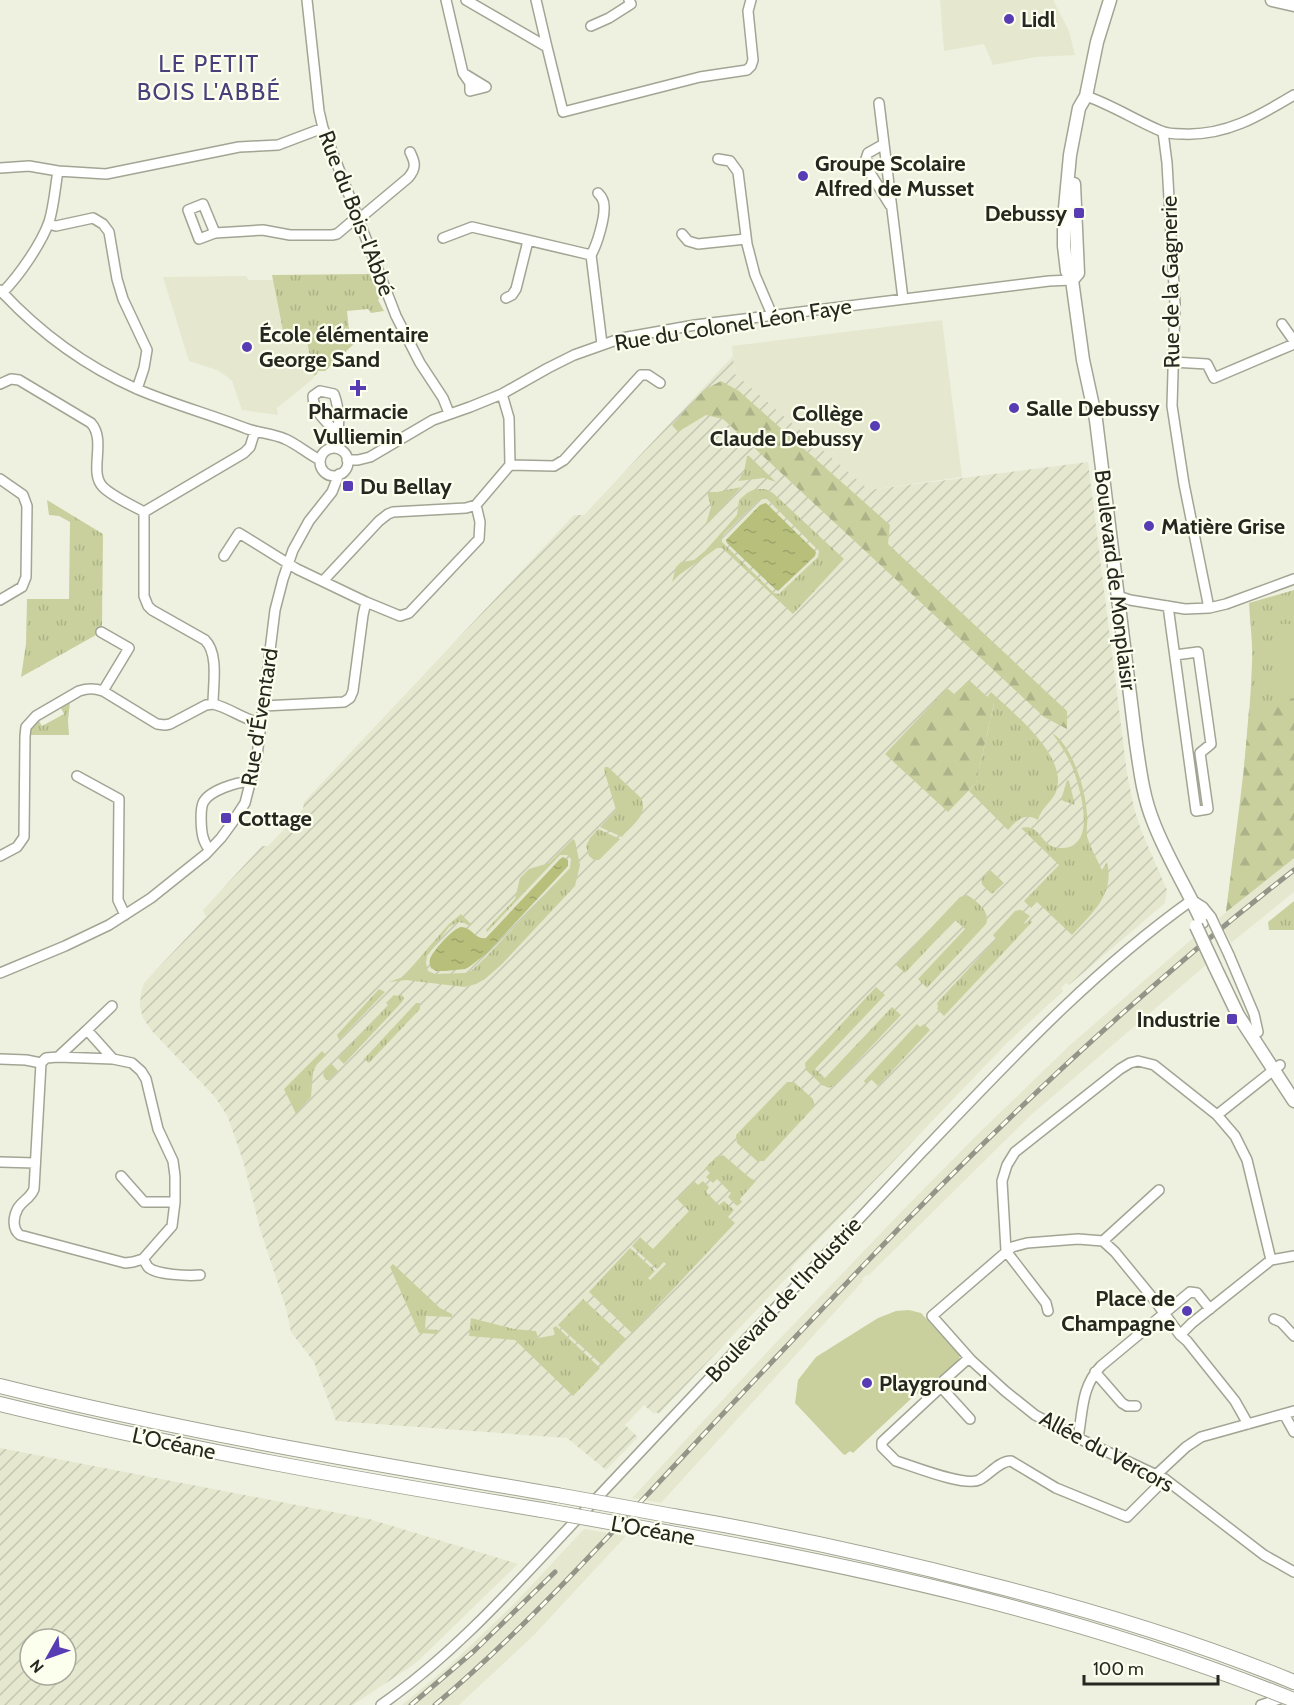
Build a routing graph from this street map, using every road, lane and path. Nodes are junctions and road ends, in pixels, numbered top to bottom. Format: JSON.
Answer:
{"nodes":[{"id":1,"x":307,"y":0,"type":"edge"},
{"id":2,"x":446,"y":0,"type":"edge"},
{"id":3,"x":466,"y":0,"type":"edge"},
{"id":4,"x":536,"y":0,"type":"edge"},
{"id":5,"x":751,"y":0,"type":"edge"},
{"id":6,"x":1272,"y":0,"type":"edge"},
{"id":7,"x":633,"y":1,"type":"edge"},
{"id":8,"x":1108,"y":2,"type":"edge"},
{"id":9,"x":1294,"y":5,"type":"edge"},
{"id":10,"x":591,"y":26,"type":"dead end"},
{"id":11,"x":547,"y":47,"type":"junction"},
{"id":12,"x":462,"y":73,"type":"dead end"},
{"id":13,"x":1294,"y":95,"type":"edge"},
{"id":14,"x":1086,"y":96,"type":"junction"},
{"id":15,"x":879,"y":103,"type":"dead end"},
{"id":16,"x":323,"y":128,"type":"junction"},
{"id":17,"x":1163,"y":132,"type":"junction"},
{"id":18,"x":884,"y":144,"type":"junction"},
{"id":19,"x":410,"y":152,"type":"dead end"},
{"id":20,"x":718,"y":159,"type":"dead end"},
{"id":21,"x":0,"y":168,"type":"edge"},
{"id":22,"x":58,"y":171,"type":"junction"},
{"id":23,"x":598,"y":193,"type":"dead end"},
{"id":24,"x":891,"y":207,"type":"junction"},
{"id":25,"x":358,"y":218,"type":"junction"},
{"id":26,"x":48,"y":224,"type":"junction"},
{"id":27,"x":215,"y":233,"type":"dead end"},
{"id":28,"x":682,"y":234,"type":"dead end"},
{"id":29,"x":443,"y":238,"type":"dead end"},
{"id":30,"x":746,"y":239,"type":"junction"},
{"id":31,"x":528,"y":241,"type":"junction"},
{"id":32,"x":591,"y":255,"type":"junction"},
{"id":33,"x":1072,"y":280,"type":"junction"},
{"id":34,"x":1,"y":291,"type":"edge"},
{"id":35,"x":506,"y":298,"type":"dead end"},
{"id":36,"x":903,"y":299,"type":"junction"},
{"id":37,"x":773,"y":316,"type":"junction"},
{"id":38,"x":1282,"y":324,"type":"dead end"},
{"id":39,"x":1294,"y":343,"type":"edge"},
{"id":40,"x":602,"y":344,"type":"junction"},
{"id":41,"x":1173,"y":363,"type":"junction"},
{"id":42,"x":660,"y":383,"type":"dead end"},
{"id":43,"x":0,"y":384,"type":"edge"},
{"id":44,"x":137,"y":389,"type":"junction"},
{"id":45,"x":502,"y":394,"type":"junction"},
{"id":46,"x":450,"y":413,"type":"junction"},
{"id":47,"x":255,"y":431,"type":"junction"},
{"id":48,"x":338,"y":434,"type":"dead end"},
{"id":49,"x":335,"y":448,"type":"junction"},
{"id":50,"x":320,"y":460,"type":"junction"},
{"id":51,"x":348,"y":460,"type":"junction"},
{"id":52,"x":510,"y":465,"type":"junction"},
{"id":53,"x":335,"y":475,"type":"junction"},
{"id":54,"x":0,"y":478,"type":"edge"},
{"id":55,"x":476,"y":505,"type":"junction"},
{"id":56,"x":144,"y":512,"type":"junction"},
{"id":57,"x":224,"y":556,"type":"dead end"},
{"id":58,"x":288,"y":564,"type":"junction"},
{"id":59,"x":1294,"y":579,"type":"edge"},
{"id":60,"x":323,"y":581,"type":"junction"},
{"id":61,"x":1118,"y":596,"type":"junction"},
{"id":62,"x":0,"y":600,"type":"edge"},
{"id":63,"x":366,"y":602,"type":"junction"},
{"id":64,"x":1168,"y":606,"type":"junction"},
{"id":65,"x":1209,"y":608,"type":"junction"},
{"id":66,"x":101,"y":632,"type":"dead end"},
{"id":67,"x":1175,"y":655,"type":"junction"},
{"id":68,"x":103,"y":692,"type":"junction"},
{"id":69,"x":213,"y":704,"type":"junction"},
{"id":70,"x":263,"y":706,"type":"junction"},
{"id":71,"x":261,"y":723,"type":"junction"},
{"id":72,"x":77,"y":776,"type":"dead end"},
{"id":73,"x":250,"y":782,"type":"junction"},
{"id":74,"x":210,"y":850,"type":"junction"},
{"id":75,"x":0,"y":856,"type":"edge"},
{"id":76,"x":1189,"y":902,"type":"junction"},
{"id":77,"x":125,"y":915,"type":"junction"},
{"id":78,"x":1203,"y":922,"type":"junction"},
{"id":79,"x":1222,"y":962,"type":"junction"},
{"id":80,"x":0,"y":973,"type":"edge"},
{"id":81,"x":112,"y":1006,"type":"dead end"},
{"id":82,"x":87,"y":1030,"type":"junction"},
{"id":83,"x":58,"y":1057,"type":"junction"},
{"id":84,"x":0,"y":1059,"type":"edge"},
{"id":85,"x":113,"y":1059,"type":"junction"},
{"id":86,"x":41,"y":1063,"type":"junction"},
{"id":87,"x":1277,"y":1068,"type":"junction"},
{"id":88,"x":1294,"y":1088,"type":"edge"},
{"id":89,"x":1294,"y":1101,"type":"edge"},
{"id":90,"x":1217,"y":1115,"type":"junction"},
{"id":91,"x":0,"y":1162,"type":"edge"},
{"id":92,"x":35,"y":1163,"type":"junction"},
{"id":93,"x":121,"y":1176,"type":"dead end"},
{"id":94,"x":1159,"y":1190,"type":"dead end"},
{"id":95,"x":175,"y":1202,"type":"junction"},
{"id":96,"x":1103,"y":1241,"type":"junction"},
{"id":97,"x":1005,"y":1251,"type":"junction"},
{"id":98,"x":1294,"y":1256,"type":"edge"},
{"id":99,"x":143,"y":1259,"type":"junction"},
{"id":100,"x":1271,"y":1260,"type":"junction"},
{"id":101,"x":200,"y":1275,"type":"dead end"},
{"id":102,"x":1210,"y":1309,"type":"junction"},
{"id":103,"x":1048,"y":1311,"type":"dead end"},
{"id":104,"x":1163,"y":1314,"type":"junction"},
{"id":105,"x":1274,"y":1319,"type":"dead end"},
{"id":106,"x":1180,"y":1335,"type":"junction"},
{"id":107,"x":1294,"y":1336,"type":"edge"},
{"id":108,"x":969,"y":1358,"type":"junction"},
{"id":109,"x":1095,"y":1372,"type":"junction"},
{"id":110,"x":0,"y":1386,"type":"edge"},
{"id":111,"x":941,"y":1387,"type":"junction"},
{"id":112,"x":0,"y":1404,"type":"edge"},
{"id":113,"x":1136,"y":1406,"type":"dead end"},
{"id":114,"x":1294,"y":1411,"type":"edge"},
{"id":115,"x":1284,"y":1414,"type":"junction"},
{"id":116,"x":970,"y":1419,"type":"dead end"},
{"id":117,"x":1248,"y":1424,"type":"junction"},
{"id":118,"x":1294,"y":1432,"type":"edge"},
{"id":119,"x":1078,"y":1438,"type":"junction"},
{"id":120,"x":1161,"y":1477,"type":"junction"},
{"id":121,"x":1294,"y":1572,"type":"edge"},
{"id":122,"x":1294,"y":1682,"type":"edge"},
{"id":123,"x":1294,"y":1694,"type":"edge"},
{"id":124,"x":1294,"y":1700,"type":"edge"},
{"id":125,"x":381,"y":1705,"type":"edge"},
{"id":126,"x":1261,"y":1705,"type":"edge"}],
"edges":[{"from":1,"to":16,"type":"street","name":"Rue du Bois-l'Abbé"},
{"from":2,"to":12,"type":"street"},
{"from":3,"to":11,"type":"street"},
{"from":4,"to":11,"type":"street"},
{"from":5,"to":11,"type":"street"},
{"from":6,"to":9,"type":"main road"},
{"from":7,"to":10,"type":"street"},
{"from":8,"to":14,"type":"main road","name":"Boulevard de Monplaisir"},
{"from":13,"to":17,"type":"street"},
{"from":14,"to":17,"type":"street"},
{"from":14,"to":33,"type":"main road","name":"Boulevard de Monplaisir"},
{"from":15,"to":18,"type":"street"},
{"from":16,"to":22,"type":"street"},
{"from":16,"to":25,"type":"street","name":"Rue du Bois-l'Abbé"},
{"from":17,"to":41,"type":"street","name":"Rue de la Gagnerie"},
{"from":18,"to":24,"type":"street"},
{"from":18,"to":24,"type":"street"},
{"from":19,"to":25,"type":"street"},
{"from":20,"to":30,"type":"street"},
{"from":21,"to":22,"type":"street"},
{"from":22,"to":26,"type":"street"},
{"from":23,"to":32,"type":"street"},
{"from":24,"to":36,"type":"street"},
{"from":25,"to":27,"type":"street"},
{"from":25,"to":46,"type":"street","name":"Rue du Bois-l'Abbé"},
{"from":26,"to":34,"type":"street"},
{"from":26,"to":44,"type":"street"},
{"from":28,"to":30,"type":"street"},
{"from":29,"to":31,"type":"street"},
{"from":30,"to":37,"type":"street"},
{"from":31,"to":32,"type":"street"},
{"from":31,"to":35,"type":"street"},
{"from":32,"to":40,"type":"street"},
{"from":33,"to":36,"type":"street","name":"Rue du Colonel Léon Faye"},
{"from":33,"to":61,"type":"main road","name":"Boulevard de Monplaisir"},
{"from":34,"to":44,"type":"street"},
{"from":36,"to":37,"type":"street","name":"Rue du Colonel Léon Faye"},
{"from":37,"to":40,"type":"street","name":"Rue du Colonel Léon Faye"},
{"from":38,"to":39,"type":"street"},
{"from":39,"to":41,"type":"street"},
{"from":40,"to":45,"type":"street","name":"Rue du Colonel Léon Faye"},
{"from":41,"to":65,"type":"street","name":"Rue de la Gagnerie"},
{"from":42,"to":52,"type":"street"},
{"from":43,"to":56,"type":"street"},
{"from":44,"to":47,"type":"street"},
{"from":45,"to":46,"type":"street","name":"Rue du Colonel Léon Faye"},
{"from":45,"to":52,"type":"street"},
{"from":46,"to":51,"type":"street","name":"Rue du Colonel Léon Faye"},
{"from":47,"to":50,"type":"street"},
{"from":47,"to":56,"type":"street"},
{"from":48,"to":49,"type":"street"},
{"from":49,"to":50,"type":"street"},
{"from":49,"to":51,"type":"street"},
{"from":50,"to":53,"type":"street"},
{"from":51,"to":53,"type":"street"},
{"from":52,"to":55,"type":"street"},
{"from":53,"to":58,"type":"street","name":"Rue d'Éventard"},
{"from":54,"to":62,"type":"street"},
{"from":55,"to":60,"type":"street"},
{"from":55,"to":63,"type":"street"},
{"from":56,"to":69,"type":"street"},
{"from":57,"to":58,"type":"street"},
{"from":58,"to":60,"type":"street"},
{"from":58,"to":70,"type":"street","name":"Rue d'Éventard"},
{"from":59,"to":65,"type":"street"},
{"from":60,"to":63,"type":"street"},
{"from":61,"to":64,"type":"street"},
{"from":61,"to":76,"type":"main road","name":"Boulevard de Monplaisir"},
{"from":63,"to":70,"type":"street"},
{"from":64,"to":65,"type":"street"},
{"from":64,"to":67,"type":"street"},
{"from":66,"to":68,"type":"street"},
{"from":67,"to":67,"type":"street"},
{"from":68,"to":69,"type":"street"},
{"from":68,"to":75,"type":"street"},
{"from":69,"to":71,"type":"street"},
{"from":70,"to":71,"type":"street","name":"Rue d'Éventard"},
{"from":71,"to":73,"type":"street","name":"Rue d'Éventard"},
{"from":72,"to":77,"type":"street"},
{"from":73,"to":74,"type":"street","name":"Rue d'Éventard"},
{"from":73,"to":74,"type":"street"},
{"from":74,"to":77,"type":"street","name":"Rue d'Éventard"},
{"from":76,"to":78,"type":"main road","name":"Boulevard de Monplaisir"},
{"from":76,"to":78,"type":"street"},
{"from":76,"to":125,"type":"street","name":"Boulevard de l'Industrie"},
{"from":77,"to":80,"type":"street","name":"Rue d'Éventard"},
{"from":78,"to":79,"type":"main road","name":"Boulevard de Monplaisir","bridge":true},
{"from":78,"to":79,"type":"street","bridge":true},
{"from":79,"to":87,"type":"main road","name":"Boulevard de Monplaisir"},
{"from":79,"to":87,"type":"main road","name":"Boulevard de Monplaisir"},
{"from":81,"to":82,"type":"street"},
{"from":82,"to":83,"type":"street"},
{"from":82,"to":85,"type":"street"},
{"from":83,"to":85,"type":"street"},
{"from":83,"to":86,"type":"street"},
{"from":84,"to":86,"type":"street"},
{"from":85,"to":95,"type":"street"},
{"from":86,"to":92,"type":"street"},
{"from":87,"to":88,"type":"main road","name":"Boulevard de Monplaisir"},
{"from":87,"to":89,"type":"main road","name":"Boulevard de Monplaisir"},
{"from":87,"to":90,"type":"street"},
{"from":90,"to":97,"type":"street"},
{"from":90,"to":100,"type":"street"},
{"from":91,"to":92,"type":"street"},
{"from":92,"to":99,"type":"street"},
{"from":93,"to":95,"type":"street"},
{"from":94,"to":96,"type":"street"},
{"from":95,"to":99,"type":"street"},
{"from":96,"to":97,"type":"street"},
{"from":96,"to":104,"type":"street"},
{"from":97,"to":103,"type":"street"},
{"from":97,"to":108,"type":"street","name":"Allée du Vercors"},
{"from":98,"to":100,"type":"street"},
{"from":99,"to":101,"type":"street"},
{"from":100,"to":102,"type":"street"},
{"from":102,"to":104,"type":"street"},
{"from":102,"to":106,"type":"street"},
{"from":104,"to":106,"type":"street"},
{"from":104,"to":109,"type":"street"},
{"from":105,"to":107,"type":"street"},
{"from":106,"to":117,"type":"street"},
{"from":108,"to":111,"type":"street"},
{"from":108,"to":119,"type":"street","name":"Allée du Vercors"},
{"from":109,"to":113,"type":"street"},
{"from":109,"to":119,"type":"street"},
{"from":110,"to":122,"type":"highway","name":"L’Océane","bridge":true},
{"from":111,"to":116,"type":"street"},
{"from":111,"to":120,"type":"street"},
{"from":112,"to":124,"type":"highway","name":"L’Océane","bridge":true},
{"from":114,"to":115,"type":"street"},
{"from":115,"to":117,"type":"street"},
{"from":115,"to":118,"type":"street"},
{"from":117,"to":120,"type":"street"},
{"from":119,"to":120,"type":"street","name":"Allée du Vercors"},
{"from":120,"to":121,"type":"street","name":"Allée du Vercors"},
{"from":123,"to":126,"type":"street"}]}
